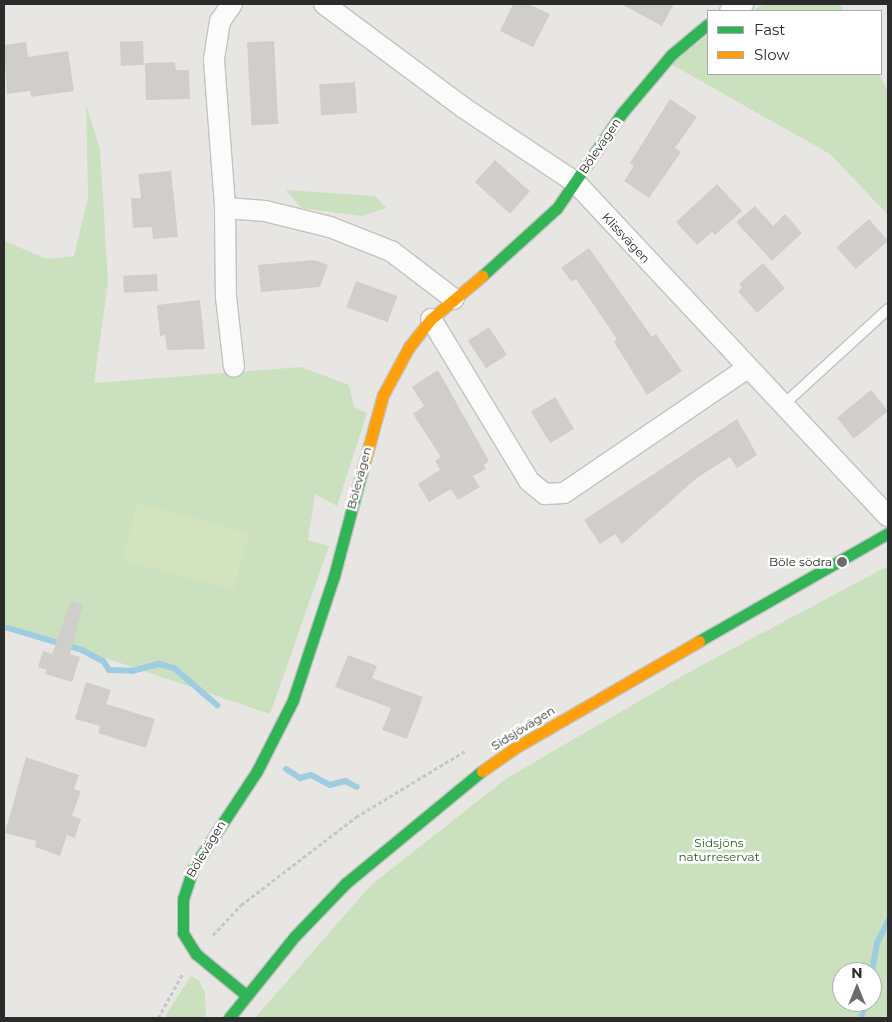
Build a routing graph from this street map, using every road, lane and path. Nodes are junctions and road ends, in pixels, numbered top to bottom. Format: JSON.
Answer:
{"nodes":[{"id":1,"x":232,"y":4,"type":"edge"},
{"id":2,"x":324,"y":4,"type":"edge"},
{"id":3,"x":743,"y":4,"type":"edge"},
{"id":4,"x":732,"y":10,"type":"edge"},
{"id":5,"x":707,"y":25,"type":"edge"},
{"id":6,"x":575,"y":182,"type":"junction"},
{"id":7,"x":225,"y":208,"type":"junction"},
{"id":8,"x":454,"y":299,"type":"junction"},
{"id":9,"x":888,"y":309,"type":"edge"},
{"id":10,"x":431,"y":319,"type":"junction"},
{"id":11,"x":234,"y":367,"type":"dead end"},
{"id":12,"x":747,"y":368,"type":"junction"},
{"id":13,"x":783,"y":405,"type":"junction"},
{"id":14,"x":888,"y":517,"type":"edge"},
{"id":15,"x":888,"y":533,"type":"edge"},
{"id":16,"x":185,"y":969,"type":"dead end"},
{"id":17,"x":246,"y":995,"type":"junction"},
{"id":18,"x":158,"y":1018,"type":"edge"},
{"id":19,"x":230,"y":1018,"type":"edge"}],
"edges":[{"from":1,"to":7,"type":"street"},
{"from":2,"to":6,"type":"street","name":"Klissvägen"},
{"from":3,"to":4,"type":"street"},
{"from":5,"to":6,"type":"street","name":"Bölevägen"},
{"from":6,"to":8,"type":"street","name":"Bölevägen"},
{"from":6,"to":12,"type":"street","name":"Klissvägen"},
{"from":7,"to":8,"type":"street"},
{"from":7,"to":11,"type":"street"},
{"from":8,"to":10,"type":"street","name":"Bölevägen"},
{"from":9,"to":13,"type":"lane"},
{"from":10,"to":12,"type":"street"},
{"from":10,"to":17,"type":"street","name":"Bölevägen"},
{"from":12,"to":13,"type":"street","name":"Klissvägen"},
{"from":13,"to":14,"type":"street","name":"Klissvägen"},
{"from":15,"to":17,"type":"street","name":"Sidsjövägen"},
{"from":16,"to":18,"type":"path"},
{"from":17,"to":19,"type":"street","name":"Sidsjövägen"}]}
